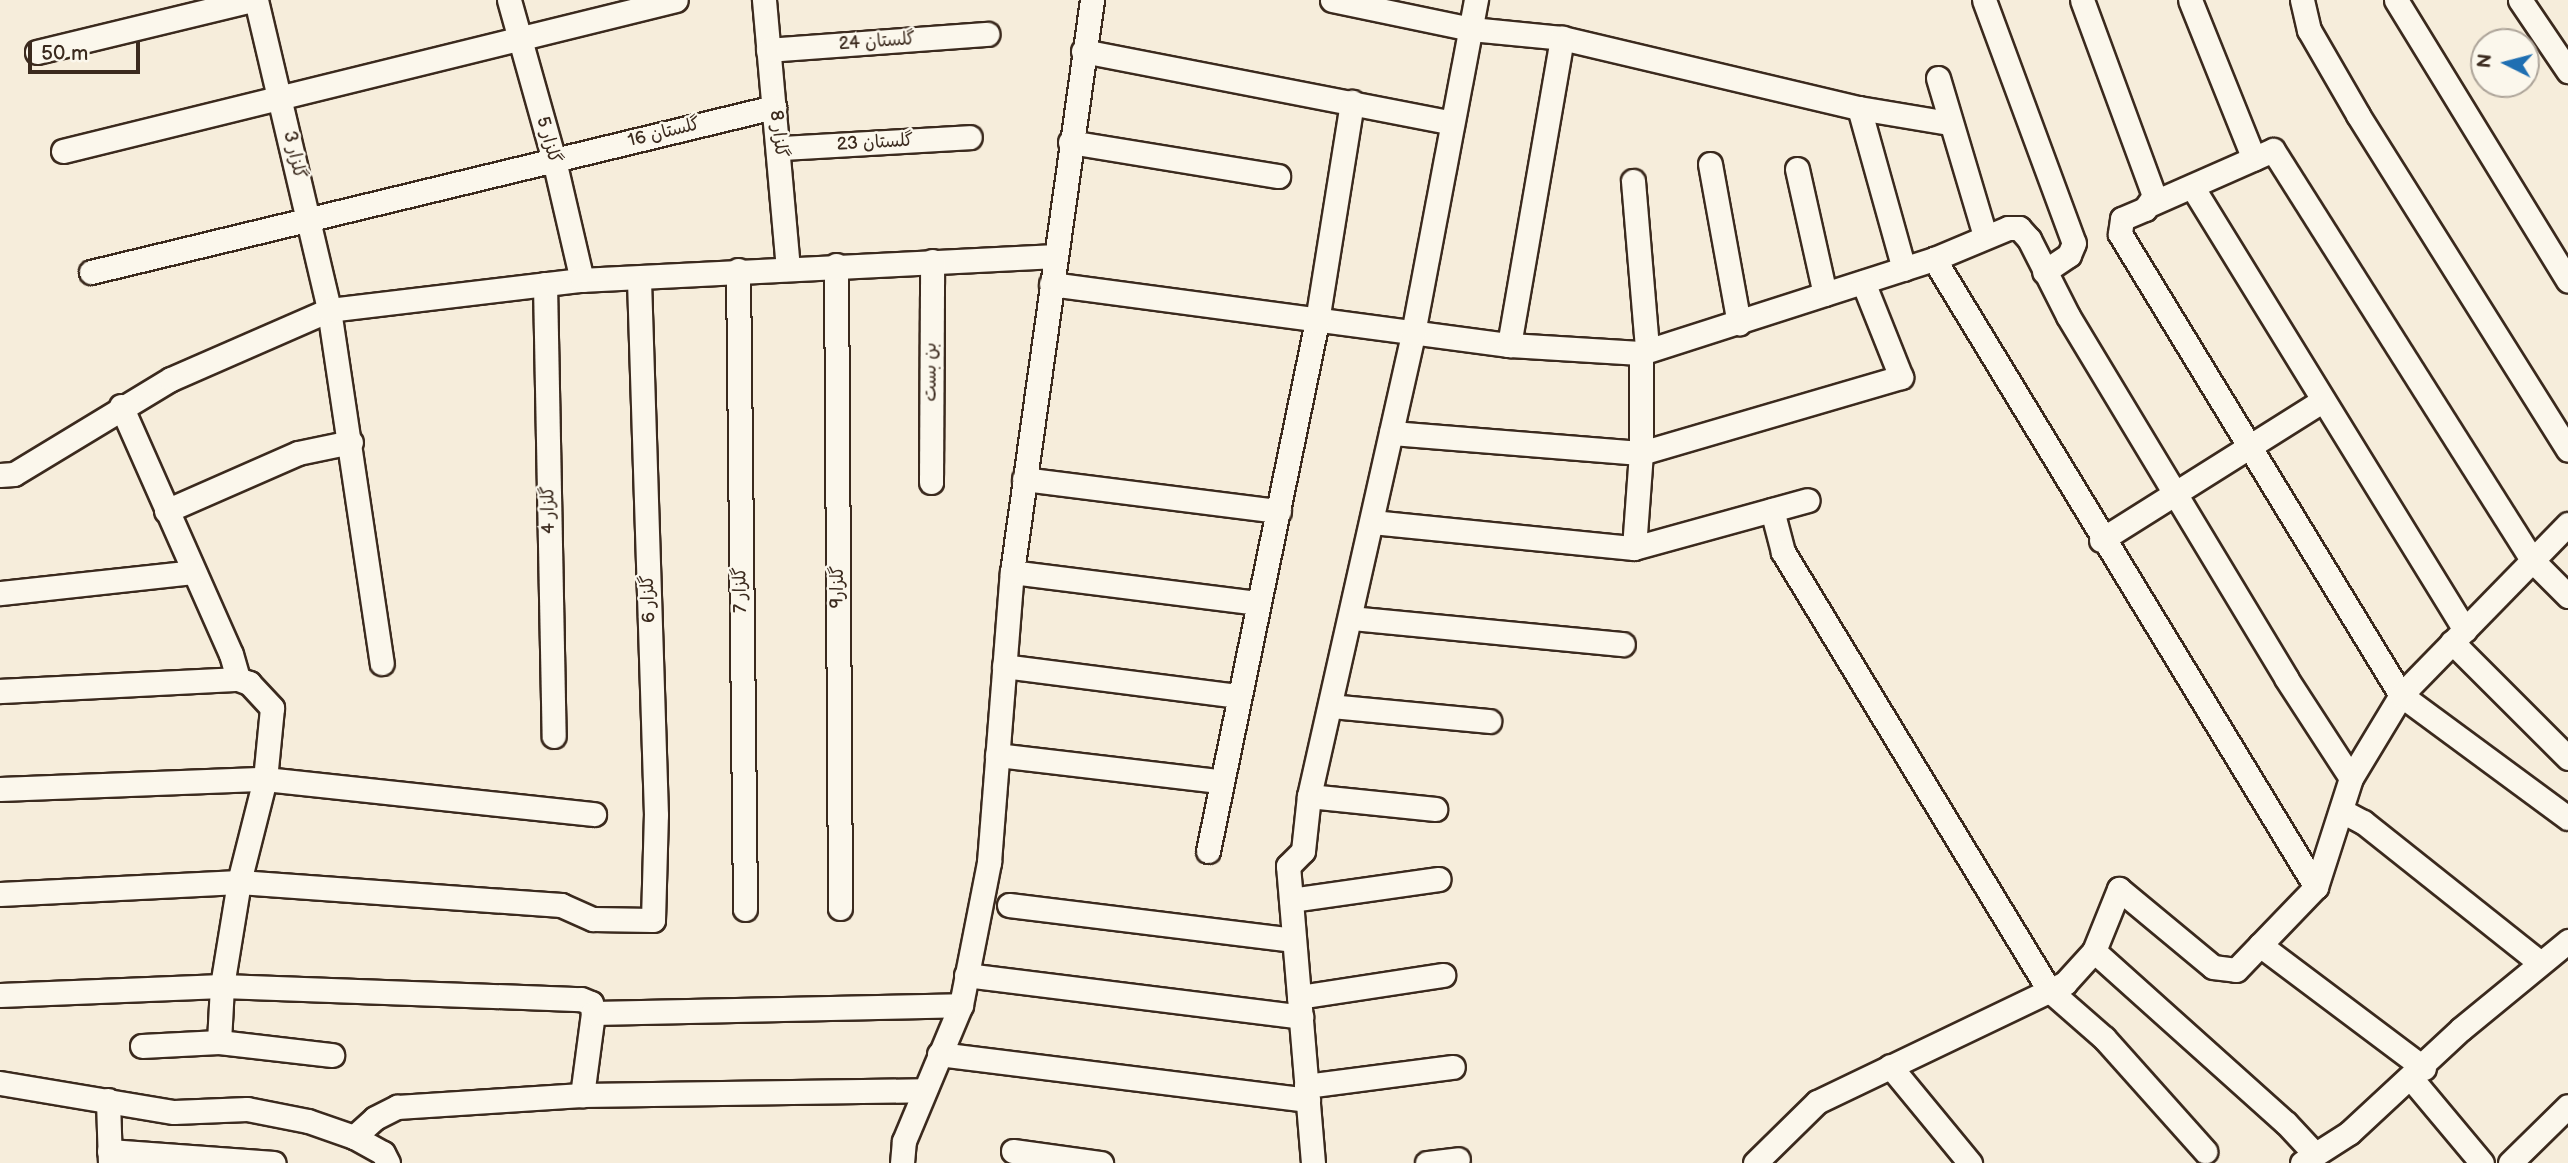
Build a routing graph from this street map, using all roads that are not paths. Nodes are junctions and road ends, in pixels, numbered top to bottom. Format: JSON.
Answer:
{"nodes":[{"id":1,"x":254,"y":0,"type":"edge"},
{"id":2,"x":509,"y":0,"type":"edge"},
{"id":3,"x":676,"y":0,"type":"edge"},
{"id":4,"x":764,"y":0,"type":"edge"},
{"id":5,"x":1092,"y":0,"type":"edge"},
{"id":6,"x":1332,"y":0,"type":"edge"},
{"id":7,"x":1476,"y":0,"type":"edge"},
{"id":8,"x":1984,"y":0,"type":"edge"},
{"id":9,"x":2082,"y":0,"type":"edge"},
{"id":10,"x":2190,"y":0,"type":"edge"},
{"id":11,"x":2302,"y":0,"type":"edge"},
{"id":12,"x":2396,"y":0,"type":"edge"},
{"id":13,"x":2520,"y":0,"type":"edge"},
{"id":14,"x":1471,"y":29,"type":"junction"},
{"id":15,"x":987,"y":34,"type":"dead end"},
{"id":16,"x":1562,"y":38,"type":"junction"},
{"id":17,"x":518,"y":39,"type":"junction"},
{"id":18,"x":768,"y":50,"type":"junction"},
{"id":19,"x":1083,"y":51,"type":"junction"},
{"id":20,"x":37,"y":52,"type":"dead end"},
{"id":21,"x":2568,"y":71,"type":"edge"},
{"id":22,"x":1938,"y":78,"type":"dead end"},
{"id":23,"x":280,"y":96,"type":"junction"},
{"id":24,"x":1352,"y":102,"type":"junction"},
{"id":25,"x":774,"y":107,"type":"junction"},
{"id":26,"x":1859,"y":108,"type":"junction"},
{"id":27,"x":1452,"y":123,"type":"junction"},
{"id":28,"x":1949,"y":123,"type":"junction"},
{"id":29,"x":970,"y":137,"type":"dead end"},
{"id":30,"x":1070,"y":142,"type":"junction"},
{"id":31,"x":781,"y":148,"type":"junction"},
{"id":32,"x":63,"y":151,"type":"dead end"},
{"id":33,"x":2254,"y":159,"type":"junction"},
{"id":34,"x":554,"y":160,"type":"junction"},
{"id":35,"x":1710,"y":164,"type":"dead end"},
{"id":36,"x":1797,"y":169,"type":"dead end"},
{"id":37,"x":1278,"y":176,"type":"dead end"},
{"id":38,"x":1633,"y":181,"type":"dead end"},
{"id":39,"x":2193,"y":188,"type":"junction"},
{"id":40,"x":2153,"y":203,"type":"junction"},
{"id":41,"x":309,"y":219,"type":"junction"},
{"id":42,"x":1985,"y":236,"type":"junction"},
{"id":43,"x":1054,"y":256,"type":"junction"},
{"id":44,"x":1934,"y":259,"type":"junction"},
{"id":45,"x":932,"y":261,"type":"junction"},
{"id":46,"x":836,"y":265,"type":"junction"},
{"id":47,"x":788,"y":269,"type":"junction"},
{"id":48,"x":1904,"y":269,"type":"junction"},
{"id":49,"x":738,"y":270,"type":"junction"},
{"id":50,"x":91,"y":272,"type":"dead end"},
{"id":51,"x":2044,"y":272,"type":"junction"},
{"id":52,"x":639,"y":278,"type":"junction"},
{"id":53,"x":582,"y":280,"type":"junction"},
{"id":54,"x":2568,"y":281,"type":"edge"},
{"id":55,"x":1863,"y":282,"type":"junction"},
{"id":56,"x":545,"y":284,"type":"junction"},
{"id":57,"x":1051,"y":284,"type":"junction"},
{"id":58,"x":1825,"y":294,"type":"junction"},
{"id":59,"x":329,"y":310,"type":"junction"},
{"id":60,"x":1317,"y":321,"type":"junction"},
{"id":61,"x":1739,"y":323,"type":"junction"},
{"id":62,"x":1413,"y":333,"type":"junction"},
{"id":63,"x":1509,"y":345,"type":"junction"},
{"id":64,"x":1644,"y":351,"type":"junction"},
{"id":65,"x":2322,"y":401,"type":"junction"},
{"id":66,"x":121,"y":407,"type":"junction"},
{"id":67,"x":1391,"y":433,"type":"junction"},
{"id":68,"x":351,"y":442,"type":"junction"},
{"id":69,"x":2249,"y":447,"type":"junction"},
{"id":70,"x":2568,"y":450,"type":"edge"},
{"id":71,"x":1642,"y":453,"type":"junction"},
{"id":72,"x":0,"y":475,"type":"edge"},
{"id":73,"x":1024,"y":479,"type":"junction"},
{"id":74,"x":931,"y":482,"type":"dead end"},
{"id":75,"x":2175,"y":494,"type":"junction"},
{"id":76,"x":1808,"y":500,"type":"dead end"},
{"id":77,"x":1772,"y":510,"type":"junction"},
{"id":78,"x":166,"y":511,"type":"junction"},
{"id":79,"x":1279,"y":511,"type":"junction"},
{"id":80,"x":1372,"y":522,"type":"junction"},
{"id":81,"x":2568,"y":524,"type":"edge"},
{"id":82,"x":2101,"y":540,"type":"junction"},
{"id":83,"x":1633,"y":548,"type":"junction"},
{"id":84,"x":2532,"y":560,"type":"junction"},
{"id":85,"x":193,"y":572,"type":"junction"},
{"id":86,"x":1012,"y":572,"type":"junction"},
{"id":87,"x":1,"y":593,"type":"edge"},
{"id":88,"x":2568,"y":596,"type":"edge"},
{"id":89,"x":1258,"y":603,"type":"junction"},
{"id":90,"x":1351,"y":618,"type":"junction"},
{"id":91,"x":2459,"y":636,"type":"junction"},
{"id":92,"x":1623,"y":644,"type":"dead end"},
{"id":93,"x":382,"y":663,"type":"dead end"},
{"id":94,"x":1004,"y":666,"type":"junction"},
{"id":95,"x":238,"y":679,"type":"junction"},
{"id":96,"x":0,"y":691,"type":"edge"},
{"id":97,"x":2401,"y":695,"type":"junction"},
{"id":98,"x":1237,"y":696,"type":"junction"},
{"id":99,"x":1330,"y":706,"type":"junction"},
{"id":100,"x":1489,"y":721,"type":"dead end"},
{"id":101,"x":554,"y":736,"type":"dead end"},
{"id":102,"x":997,"y":755,"type":"junction"},
{"id":103,"x":2568,"y":758,"type":"edge"},
{"id":104,"x":2351,"y":778,"type":"junction"},
{"id":105,"x":265,"y":779,"type":"junction"},
{"id":106,"x":1220,"y":781,"type":"junction"},
{"id":107,"x":0,"y":789,"type":"edge"},
{"id":108,"x":1309,"y":796,"type":"junction"},
{"id":109,"x":1435,"y":809,"type":"dead end"},
{"id":110,"x":2342,"y":811,"type":"junction"},
{"id":111,"x":594,"y":814,"type":"dead end"},
{"id":112,"x":2568,"y":818,"type":"edge"},
{"id":113,"x":1208,"y":852,"type":"dead end"},
{"id":114,"x":1439,"y":879,"type":"dead end"},
{"id":115,"x":239,"y":882,"type":"junction"},
{"id":116,"x":2316,"y":887,"type":"junction"},
{"id":117,"x":0,"y":894,"type":"edge"},
{"id":118,"x":1291,"y":900,"type":"junction"},
{"id":119,"x":1009,"y":905,"type":"dead end"},
{"id":120,"x":839,"y":908,"type":"dead end"},
{"id":121,"x":745,"y":909,"type":"dead end"},
{"id":122,"x":1294,"y":940,"type":"junction"},
{"id":123,"x":2568,"y":941,"type":"edge"},
{"id":124,"x":2260,"y":945,"type":"junction"},
{"id":125,"x":2094,"y":951,"type":"junction"},
{"id":126,"x":2540,"y":963,"type":"junction"},
{"id":127,"x":966,"y":975,"type":"junction"},
{"id":128,"x":1443,"y":975,"type":"dead end"},
{"id":129,"x":222,"y":986,"type":"junction"},
{"id":130,"x":2049,"y":990,"type":"junction"},
{"id":131,"x":0,"y":995,"type":"edge"},
{"id":132,"x":961,"y":1005,"type":"junction"},
{"id":133,"x":1300,"y":1007,"type":"junction"},
{"id":134,"x":593,"y":1013,"type":"junction"},
{"id":135,"x":219,"y":1042,"type":"junction"},
{"id":136,"x":142,"y":1046,"type":"dead end"},
{"id":137,"x":939,"y":1054,"type":"junction"},
{"id":138,"x":332,"y":1055,"type":"dead end"},
{"id":139,"x":1890,"y":1066,"type":"junction"},
{"id":140,"x":1453,"y":1067,"type":"dead end"},
{"id":141,"x":2417,"y":1072,"type":"junction"},
{"id":142,"x":0,"y":1083,"type":"edge"},
{"id":143,"x":923,"y":1090,"type":"junction"},
{"id":144,"x":1307,"y":1093,"type":"junction"},
{"id":145,"x":582,"y":1095,"type":"junction"},
{"id":146,"x":108,"y":1100,"type":"junction"},
{"id":147,"x":2567,"y":1107,"type":"edge"},
{"id":148,"x":354,"y":1137,"type":"junction"},
{"id":149,"x":1013,"y":1151,"type":"dead end"},
{"id":150,"x":2205,"y":1151,"type":"dead end"},
{"id":151,"x":110,"y":1157,"type":"edge"},
{"id":152,"x":2308,"y":1158,"type":"edge"},
{"id":153,"x":1458,"y":1159,"type":"dead end"},
{"id":154,"x":1759,"y":1162,"type":"edge"},
{"id":155,"x":274,"y":1163,"type":"edge"},
{"id":156,"x":388,"y":1163,"type":"edge"},
{"id":157,"x":902,"y":1163,"type":"edge"},
{"id":158,"x":1101,"y":1163,"type":"edge"},
{"id":159,"x":1313,"y":1163,"type":"edge"},
{"id":160,"x":1427,"y":1163,"type":"edge"},
{"id":161,"x":1970,"y":1163,"type":"edge"},
{"id":162,"x":2482,"y":1163,"type":"edge"},
{"id":163,"x":2510,"y":1163,"type":"edge"}],
"edges":[{"from":1,"to":20,"type":"street"},
{"from":1,"to":23,"type":"street","name":"گلزار 3"},
{"from":2,"to":17,"type":"street","name":"گلزار 5"},
{"from":3,"to":17,"type":"street"},
{"from":4,"to":18,"type":"street","name":"گلزار 8"},
{"from":5,"to":19,"type":"street"},
{"from":6,"to":14,"type":"street"},
{"from":7,"to":14,"type":"street"},
{"from":8,"to":51,"type":"street"},
{"from":9,"to":40,"type":"street"},
{"from":10,"to":33,"type":"street"},
{"from":11,"to":70,"type":"street"},
{"from":12,"to":54,"type":"street"},
{"from":13,"to":21,"type":"street"},
{"from":14,"to":16,"type":"street"},
{"from":14,"to":27,"type":"street"},
{"from":15,"to":18,"type":"street","name":"گلستان 24"},
{"from":16,"to":26,"type":"street"},
{"from":16,"to":63,"type":"street"},
{"from":17,"to":23,"type":"street"},
{"from":17,"to":34,"type":"street","name":"گلزار 5"},
{"from":18,"to":25,"type":"street","name":"گلزار 8"},
{"from":19,"to":24,"type":"street"},
{"from":19,"to":30,"type":"street"},
{"from":22,"to":28,"type":"street"},
{"from":23,"to":32,"type":"street"},
{"from":23,"to":41,"type":"street","name":"گلزار 3"},
{"from":24,"to":27,"type":"street"},
{"from":24,"to":60,"type":"street"},
{"from":25,"to":31,"type":"street","name":"گلزار 8"},
{"from":25,"to":34,"type":"street","name":"گلستان 16"},
{"from":26,"to":28,"type":"street"},
{"from":26,"to":48,"type":"street"},
{"from":27,"to":62,"type":"street"},
{"from":28,"to":42,"type":"street"},
{"from":29,"to":31,"type":"street","name":"گلستان 23"},
{"from":30,"to":37,"type":"street"},
{"from":30,"to":43,"type":"street"},
{"from":31,"to":47,"type":"street","name":"گلزار 8"},
{"from":33,"to":39,"type":"street"},
{"from":33,"to":84,"type":"street"},
{"from":34,"to":41,"type":"street","name":"گلستان 16"},
{"from":34,"to":53,"type":"street","name":"گلزار 5"},
{"from":35,"to":61,"type":"street"},
{"from":36,"to":58,"type":"street"},
{"from":38,"to":64,"type":"street"},
{"from":39,"to":40,"type":"street"},
{"from":39,"to":65,"type":"street"},
{"from":40,"to":69,"type":"street"},
{"from":41,"to":50,"type":"street","name":"گلستان 16"},
{"from":41,"to":59,"type":"street","name":"گلزار 3"},
{"from":42,"to":44,"type":"street"},
{"from":42,"to":51,"type":"street"},
{"from":43,"to":45,"type":"street"},
{"from":43,"to":57,"type":"street"},
{"from":44,"to":48,"type":"street"},
{"from":44,"to":82,"type":"street"},
{"from":45,"to":46,"type":"street"},
{"from":45,"to":74,"type":"street","name":"بن بست"},
{"from":46,"to":47,"type":"street"},
{"from":46,"to":120,"type":"street","name":"گلزار9"},
{"from":47,"to":49,"type":"street"},
{"from":48,"to":55,"type":"street"},
{"from":49,"to":52,"type":"street"},
{"from":49,"to":121,"type":"street","name":"گلزار 7"},
{"from":51,"to":75,"type":"street"},
{"from":52,"to":53,"type":"street"},
{"from":52,"to":115,"type":"street","name":"گلزار 6"},
{"from":53,"to":56,"type":"street"},
{"from":55,"to":58,"type":"street"},
{"from":55,"to":71,"type":"street"},
{"from":56,"to":59,"type":"street"},
{"from":56,"to":101,"type":"street","name":"گلزار 4"},
{"from":57,"to":60,"type":"street"},
{"from":57,"to":73,"type":"street"},
{"from":58,"to":61,"type":"street"},
{"from":59,"to":66,"type":"street"},
{"from":59,"to":68,"type":"street","name":"گلزار 3"},
{"from":60,"to":62,"type":"street"},
{"from":60,"to":79,"type":"street"},
{"from":61,"to":64,"type":"street"},
{"from":62,"to":63,"type":"street"},
{"from":62,"to":67,"type":"street"},
{"from":63,"to":64,"type":"street"},
{"from":64,"to":71,"type":"street"},
{"from":65,"to":69,"type":"street"},
{"from":65,"to":91,"type":"street"},
{"from":66,"to":72,"type":"street"},
{"from":66,"to":78,"type":"street"},
{"from":67,"to":71,"type":"street"},
{"from":67,"to":80,"type":"street"},
{"from":68,"to":78,"type":"street"},
{"from":68,"to":93,"type":"street","name":"گلزار 3"},
{"from":69,"to":75,"type":"street"},
{"from":69,"to":97,"type":"street"},
{"from":71,"to":83,"type":"street"},
{"from":73,"to":79,"type":"street"},
{"from":73,"to":86,"type":"street"},
{"from":75,"to":82,"type":"street"},
{"from":75,"to":104,"type":"street"},
{"from":76,"to":77,"type":"street"},
{"from":77,"to":83,"type":"street"},
{"from":77,"to":130,"type":"street"},
{"from":78,"to":85,"type":"street"},
{"from":79,"to":89,"type":"street"},
{"from":80,"to":83,"type":"street"},
{"from":80,"to":90,"type":"street"},
{"from":81,"to":84,"type":"street"},
{"from":82,"to":116,"type":"street"},
{"from":84,"to":88,"type":"street"},
{"from":84,"to":91,"type":"street"},
{"from":85,"to":87,"type":"street"},
{"from":85,"to":95,"type":"street"},
{"from":86,"to":89,"type":"street"},
{"from":86,"to":94,"type":"street"},
{"from":89,"to":98,"type":"street"},
{"from":90,"to":92,"type":"street"},
{"from":90,"to":99,"type":"street"},
{"from":91,"to":97,"type":"street"},
{"from":91,"to":103,"type":"street"},
{"from":94,"to":98,"type":"street"},
{"from":94,"to":102,"type":"street"},
{"from":95,"to":96,"type":"street"},
{"from":95,"to":105,"type":"street"},
{"from":97,"to":104,"type":"street"},
{"from":97,"to":112,"type":"street"},
{"from":98,"to":106,"type":"street"},
{"from":99,"to":100,"type":"street"},
{"from":99,"to":108,"type":"street"},
{"from":102,"to":106,"type":"street"},
{"from":102,"to":127,"type":"street"},
{"from":104,"to":110,"type":"street"},
{"from":105,"to":107,"type":"street"},
{"from":105,"to":111,"type":"street"},
{"from":105,"to":115,"type":"street"},
{"from":106,"to":113,"type":"street"},
{"from":108,"to":109,"type":"street"},
{"from":108,"to":118,"type":"street"},
{"from":110,"to":116,"type":"street"},
{"from":110,"to":126,"type":"street"},
{"from":114,"to":118,"type":"street"},
{"from":115,"to":117,"type":"street"},
{"from":115,"to":129,"type":"street"},
{"from":116,"to":124,"type":"street"},
{"from":118,"to":122,"type":"street"},
{"from":119,"to":122,"type":"street"},
{"from":122,"to":133,"type":"street"},
{"from":123,"to":126,"type":"street"},
{"from":124,"to":125,"type":"street"},
{"from":124,"to":141,"type":"street"},
{"from":125,"to":130,"type":"street"},
{"from":125,"to":152,"type":"street"},
{"from":126,"to":141,"type":"street"},
{"from":127,"to":132,"type":"street"},
{"from":127,"to":133,"type":"street"},
{"from":128,"to":133,"type":"street"},
{"from":129,"to":131,"type":"street"},
{"from":129,"to":134,"type":"street"},
{"from":129,"to":135,"type":"street"},
{"from":130,"to":139,"type":"street"},
{"from":130,"to":150,"type":"street"},
{"from":132,"to":134,"type":"street"},
{"from":132,"to":137,"type":"street"},
{"from":133,"to":144,"type":"street"},
{"from":134,"to":145,"type":"street"},
{"from":135,"to":136,"type":"street"},
{"from":135,"to":138,"type":"street"},
{"from":137,"to":143,"type":"street"},
{"from":137,"to":144,"type":"street"},
{"from":139,"to":154,"type":"street"},
{"from":139,"to":161,"type":"street"},
{"from":140,"to":144,"type":"street"},
{"from":141,"to":152,"type":"street"},
{"from":141,"to":162,"type":"street"},
{"from":142,"to":146,"type":"street"},
{"from":143,"to":145,"type":"street"},
{"from":143,"to":157,"type":"street"},
{"from":144,"to":159,"type":"street"},
{"from":145,"to":148,"type":"street"},
{"from":146,"to":148,"type":"street"},
{"from":146,"to":151,"type":"street"},
{"from":147,"to":163,"type":"street"},
{"from":148,"to":156,"type":"street"},
{"from":149,"to":158,"type":"street"},
{"from":151,"to":155,"type":"street"},
{"from":153,"to":160,"type":"street"}]}
